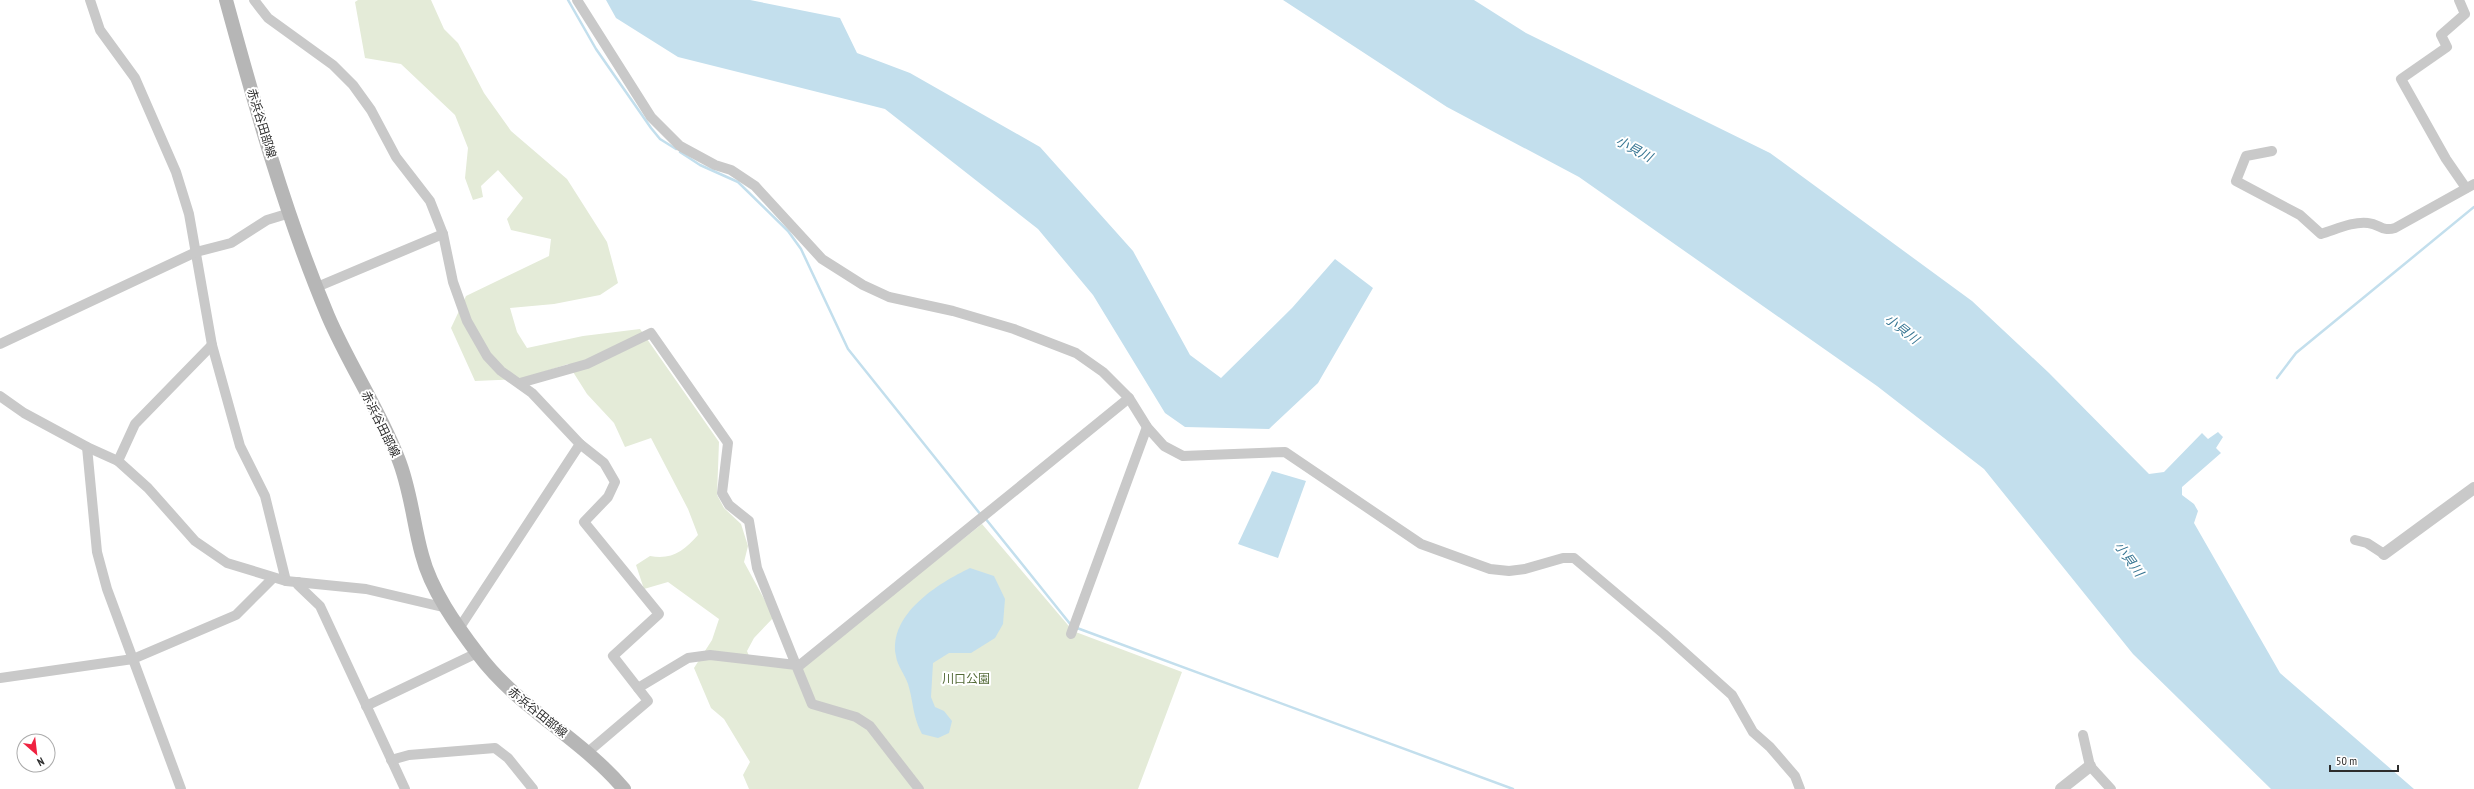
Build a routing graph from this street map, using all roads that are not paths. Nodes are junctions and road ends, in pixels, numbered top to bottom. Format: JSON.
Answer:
{"nodes":[{"id":1,"x":90,"y":0,"type":"edge"},
{"id":2,"x":226,"y":0,"type":"edge"},
{"id":3,"x":254,"y":0,"type":"edge"},
{"id":4,"x":577,"y":0,"type":"edge"},
{"id":5,"x":2459,"y":0,"type":"edge"},
{"id":6,"x":2272,"y":151,"type":"dead end"},
{"id":7,"x":2470,"y":186,"type":"edge"},
{"id":8,"x":290,"y":213,"type":"junction"},
{"id":9,"x":443,"y":234,"type":"junction"},
{"id":10,"x":196,"y":252,"type":"junction"},
{"id":11,"x":317,"y":287,"type":"junction"},
{"id":12,"x":0,"y":344,"type":"edge"},
{"id":13,"x":212,"y":345,"type":"junction"},
{"id":14,"x":520,"y":383,"type":"junction"},
{"id":15,"x":0,"y":396,"type":"edge"},
{"id":16,"x":1129,"y":398,"type":"junction"},
{"id":17,"x":1147,"y":427,"type":"junction"},
{"id":18,"x":580,"y":444,"type":"junction"},
{"id":19,"x":87,"y":447,"type":"junction"},
{"id":20,"x":118,"y":461,"type":"junction"},
{"id":21,"x":2474,"y":488,"type":"edge"},
{"id":22,"x":2355,"y":540,"type":"dead end"},
{"id":23,"x":2384,"y":554,"type":"joint"},
{"id":24,"x":273,"y":578,"type":"junction"},
{"id":25,"x":286,"y":581,"type":"junction"},
{"id":26,"x":298,"y":582,"type":"junction"},
{"id":27,"x":447,"y":608,"type":"junction"},
{"id":28,"x":460,"y":626,"type":"junction"},
{"id":29,"x":1071,"y":634,"type":"dead end"},
{"id":30,"x":477,"y":653,"type":"junction"},
{"id":31,"x":133,"y":658,"type":"junction"},
{"id":32,"x":796,"y":665,"type":"junction"},
{"id":33,"x":0,"y":678,"type":"edge"},
{"id":34,"x":638,"y":688,"type":"junction"},
{"id":35,"x":366,"y":706,"type":"junction"},
{"id":36,"x":2083,"y":736,"type":"dead end"},
{"id":37,"x":588,"y":752,"type":"junction"},
{"id":38,"x":391,"y":760,"type":"junction"},
{"id":39,"x":2090,"y":766,"type":"junction"},
{"id":40,"x":181,"y":789,"type":"edge"},
{"id":41,"x":405,"y":789,"type":"edge"},
{"id":42,"x":533,"y":789,"type":"edge"},
{"id":43,"x":624,"y":789,"type":"edge"},
{"id":44,"x":919,"y":789,"type":"edge"},
{"id":45,"x":1800,"y":789,"type":"edge"},
{"id":46,"x":2061,"y":789,"type":"edge"},
{"id":47,"x":2111,"y":789,"type":"edge"}],
"edges":[{"from":1,"to":10,"type":"street"},
{"from":2,"to":8,"type":"main road","name":"赤浜谷田部線"},
{"from":3,"to":9,"type":"street"},
{"from":4,"to":16,"type":"street"},
{"from":5,"to":7,"type":"street"},
{"from":6,"to":7,"type":"street"},
{"from":8,"to":10,"type":"street"},
{"from":8,"to":11,"type":"main road","name":"赤浜谷田部線"},
{"from":9,"to":11,"type":"street"},
{"from":9,"to":14,"type":"street"},
{"from":10,"to":12,"type":"street"},
{"from":10,"to":13,"type":"street"},
{"from":11,"to":27,"type":"main road","name":"赤浜谷田部線"},
{"from":13,"to":20,"type":"street"},
{"from":13,"to":25,"type":"street"},
{"from":14,"to":18,"type":"street"},
{"from":14,"to":32,"type":"street"},
{"from":15,"to":19,"type":"street"},
{"from":16,"to":17,"type":"street"},
{"from":16,"to":32,"type":"street"},
{"from":17,"to":29,"type":"street"},
{"from":17,"to":45,"type":"street"},
{"from":18,"to":28,"type":"street"},
{"from":18,"to":34,"type":"street"},
{"from":19,"to":20,"type":"street"},
{"from":19,"to":31,"type":"street"},
{"from":20,"to":24,"type":"street"},
{"from":21,"to":23,"type":"street"},
{"from":22,"to":23,"type":"street"},
{"from":24,"to":25,"type":"street"},
{"from":24,"to":31,"type":"street"},
{"from":25,"to":26,"type":"street"},
{"from":26,"to":27,"type":"street"},
{"from":26,"to":35,"type":"street"},
{"from":27,"to":28,"type":"main road","name":"赤浜谷田部線"},
{"from":28,"to":30,"type":"main road","name":"赤浜谷田部線"},
{"from":30,"to":35,"type":"street"},
{"from":30,"to":37,"type":"main road","name":"赤浜谷田部線"},
{"from":31,"to":33,"type":"street"},
{"from":31,"to":40,"type":"street"},
{"from":32,"to":34,"type":"street"},
{"from":32,"to":44,"type":"street"},
{"from":34,"to":37,"type":"street"},
{"from":35,"to":38,"type":"street"},
{"from":36,"to":39,"type":"street"},
{"from":37,"to":43,"type":"main road","name":"赤浜谷田部線"},
{"from":38,"to":41,"type":"street"},
{"from":38,"to":42,"type":"street"},
{"from":39,"to":46,"type":"street"},
{"from":39,"to":47,"type":"street"}]}
